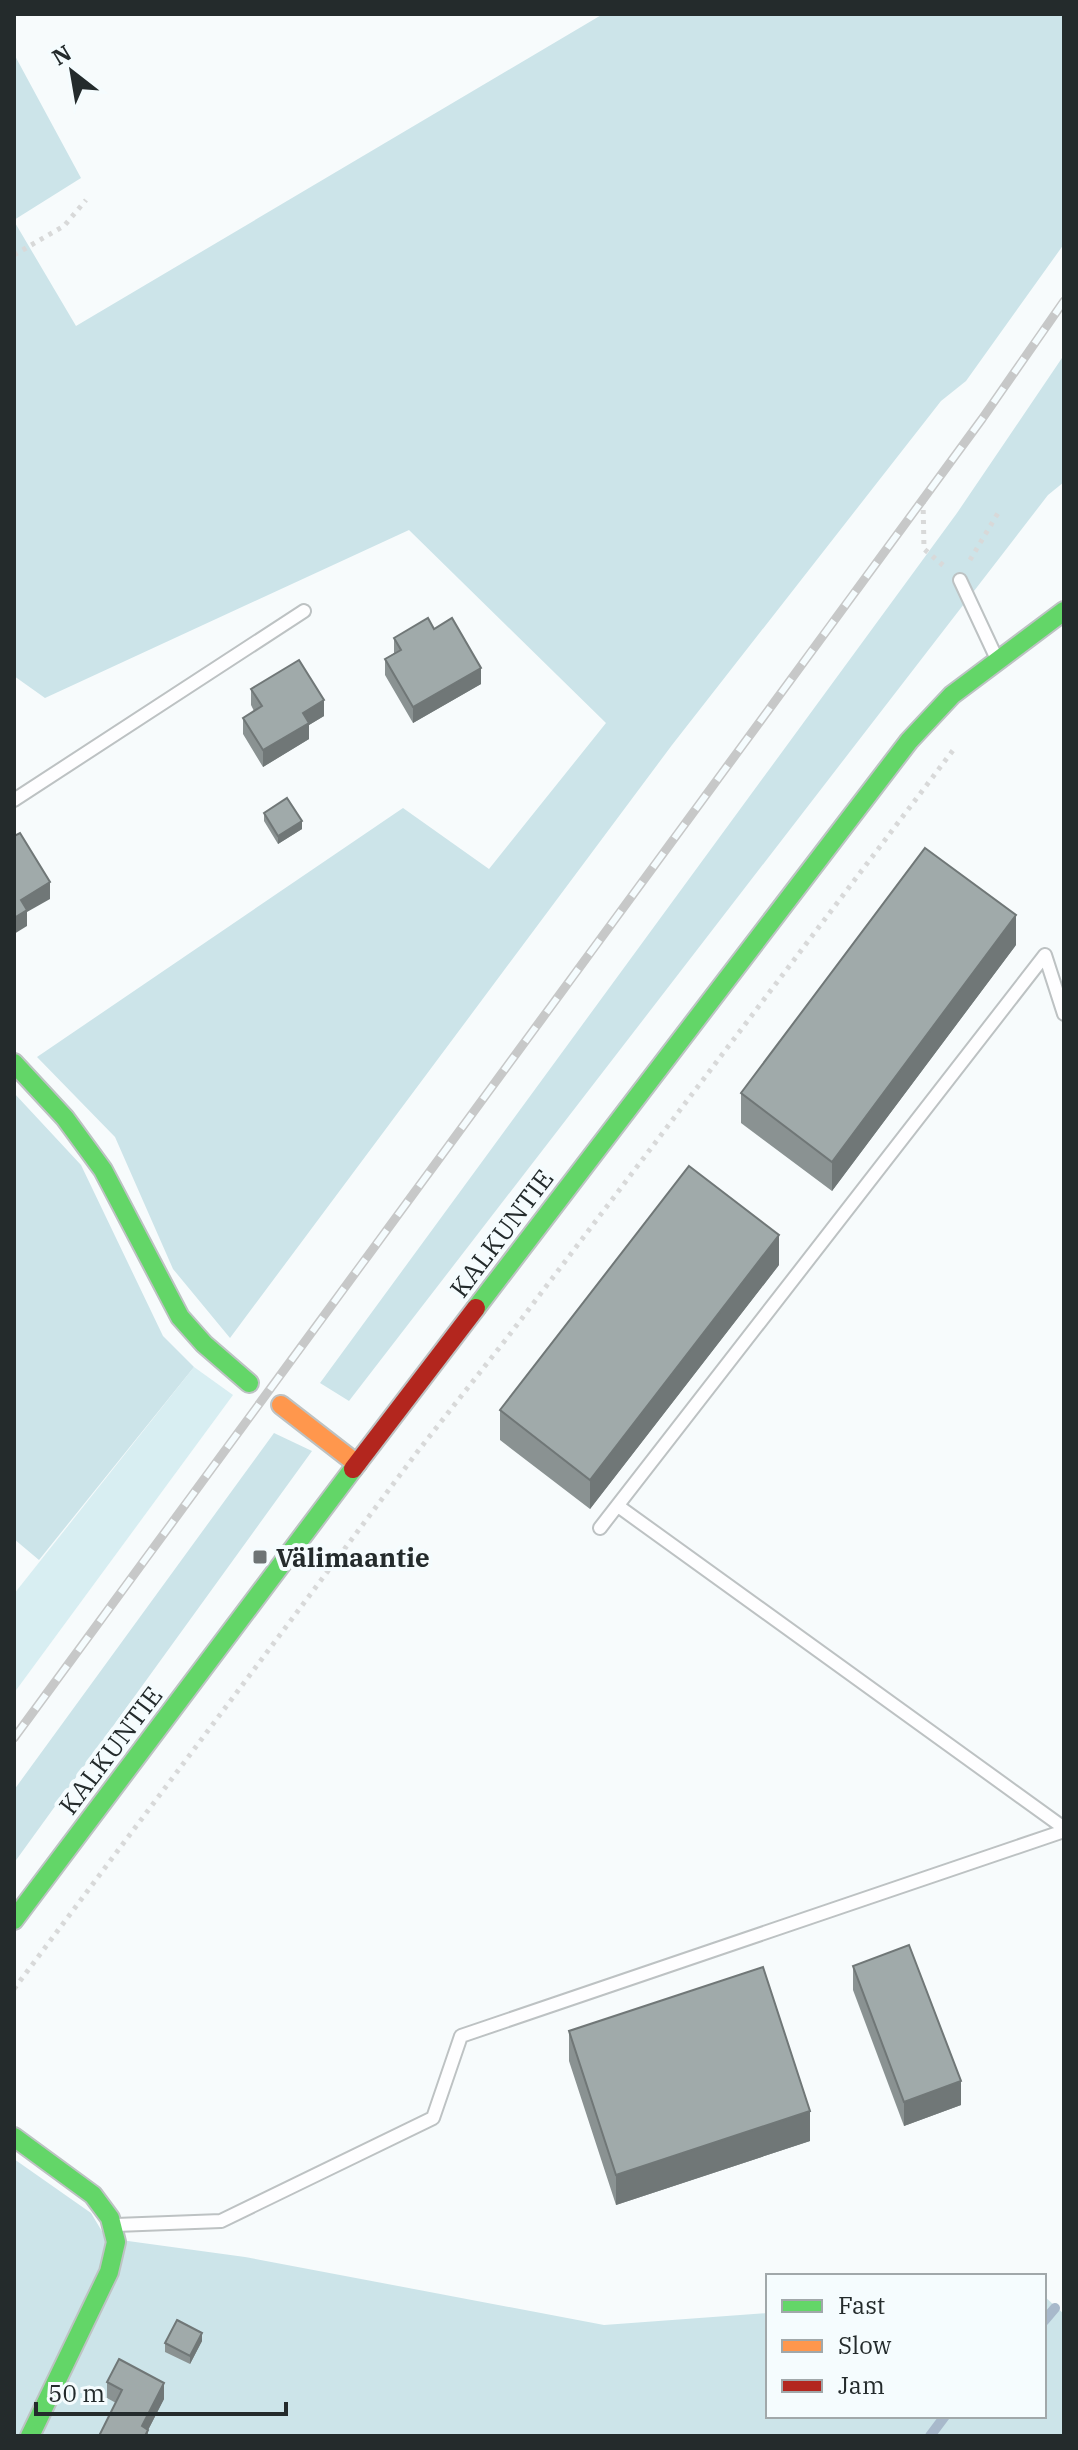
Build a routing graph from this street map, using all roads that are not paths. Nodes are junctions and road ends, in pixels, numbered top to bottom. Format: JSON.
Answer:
{"nodes":[{"id":1,"x":960,"y":580,"type":"dead end"},
{"id":2,"x":304,"y":611,"type":"dead end"},
{"id":3,"x":1064,"y":611,"type":"edge"},
{"id":4,"x":997,"y":660,"type":"junction"},
{"id":5,"x":14,"y":800,"type":"edge"},
{"id":6,"x":1064,"y":1014,"type":"edge"},
{"id":7,"x":14,"y":1063,"type":"edge"},
{"id":8,"x":249,"y":1383,"type":"dead end"},
{"id":9,"x":281,"y":1405,"type":"dead end"},
{"id":10,"x":357,"y":1464,"type":"junction"},
{"id":11,"x":618,"y":1506,"type":"junction"},
{"id":12,"x":600,"y":1528,"type":"dead end"},
{"id":13,"x":1064,"y":1830,"type":"edge"},
{"id":14,"x":14,"y":1920,"type":"edge"},
{"id":15,"x":14,"y":2137,"type":"edge"},
{"id":16,"x":113,"y":2225,"type":"junction"},
{"id":17,"x":30,"y":2436,"type":"edge"}],
"edges":[{"from":1,"to":4,"type":"lane"},
{"from":2,"to":5,"type":"lane"},
{"from":3,"to":4,"type":"street","name":"KALKUNTIE"},
{"from":4,"to":10,"type":"street","name":"KALKUNTIE"},
{"from":6,"to":11,"type":"lane"},
{"from":7,"to":8,"type":"street"},
{"from":9,"to":10,"type":"street"},
{"from":10,"to":14,"type":"street","name":"KALKUNTIE"},
{"from":11,"to":12,"type":"lane"},
{"from":11,"to":13,"type":"lane"},
{"from":13,"to":16,"type":"lane"},
{"from":15,"to":16,"type":"street"},
{"from":16,"to":17,"type":"street"}]}
